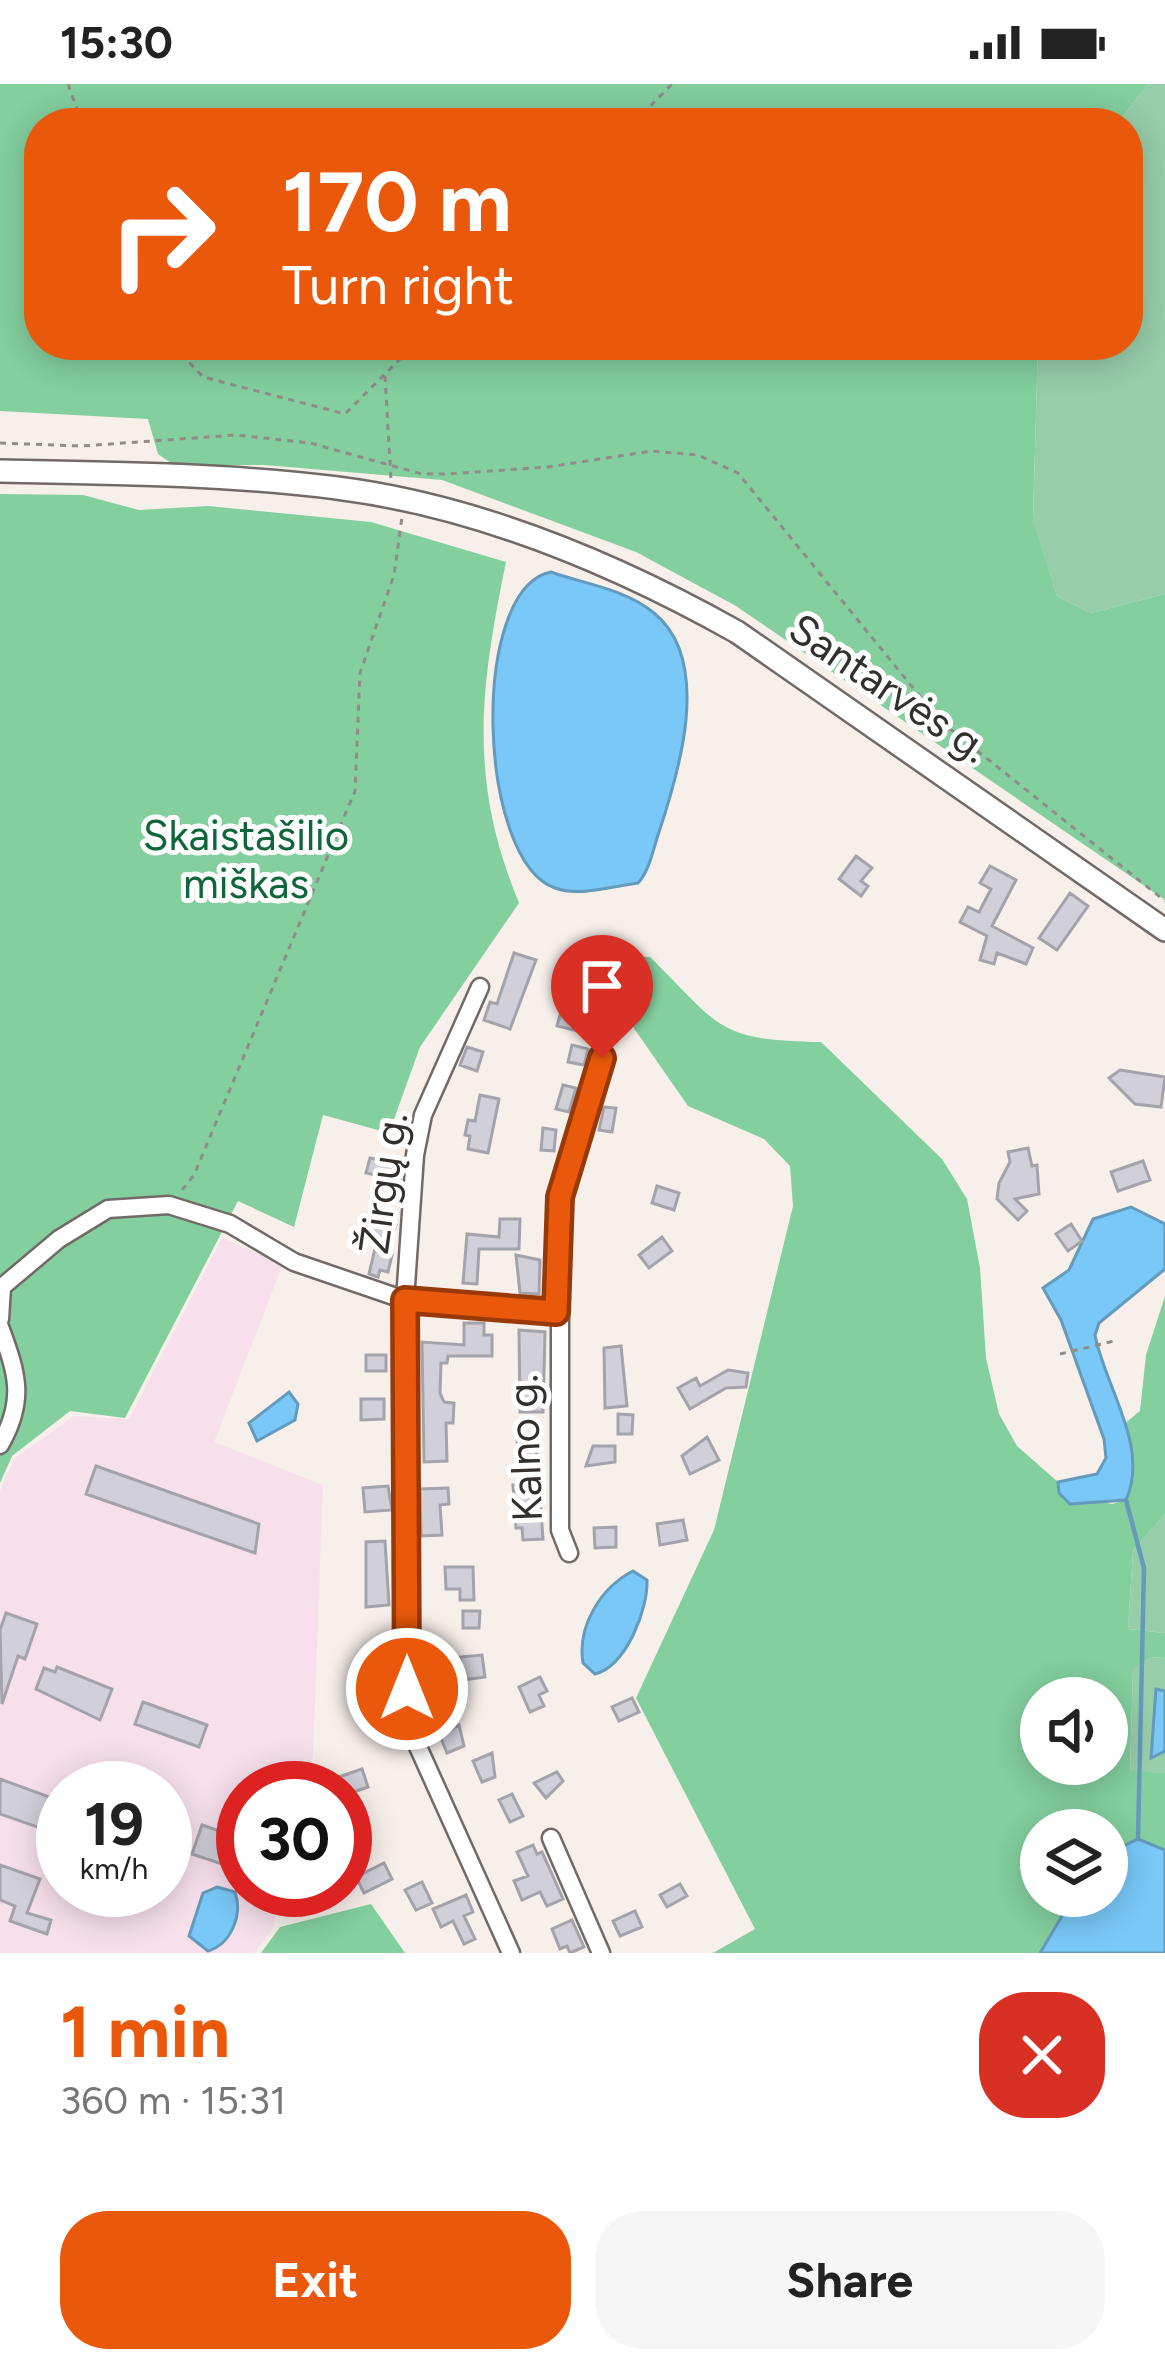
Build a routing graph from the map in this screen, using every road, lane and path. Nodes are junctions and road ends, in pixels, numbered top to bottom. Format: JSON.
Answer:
{"nodes":[{"id":1,"x":672,"y":84,"type":"edge"},
{"id":2,"x":649,"y":108,"type":"edge"},
{"id":3,"x":187,"y":360,"type":"edge"},
{"id":4,"x":398,"y":360,"type":"edge"},
{"id":5,"x":384,"y":374,"type":"junction"},
{"id":6,"x":0,"y":471,"type":"edge"},
{"id":7,"x":397,"y":499,"type":"junction"},
{"id":8,"x":1165,"y":930,"type":"edge"},
{"id":9,"x":480,"y":987,"type":"dead end"},
{"id":10,"x":602,"y":1058,"type":"dead end"},
{"id":11,"x":169,"y":1205,"type":"junction"},
{"id":12,"x":405,"y":1300,"type":"junction"},
{"id":13,"x":556,"y":1312,"type":"junction"},
{"id":14,"x":0,"y":1323,"type":"edge"},
{"id":15,"x":1114,"y":1341,"type":"dead end"},
{"id":16,"x":1060,"y":1354,"type":"dead end"},
{"id":17,"x":0,"y":1445,"type":"edge"},
{"id":18,"x":569,"y":1553,"type":"dead end"},
{"id":19,"x":551,"y":1838,"type":"dead end"},
{"id":20,"x":511,"y":1953,"type":"edge"},
{"id":21,"x":601,"y":1953,"type":"edge"}],
"edges":[{"from":1,"to":2,"type":"path"},
{"from":3,"to":5,"type":"path"},
{"from":4,"to":5,"type":"path"},
{"from":5,"to":7,"type":"path"},
{"from":6,"to":7,"type":"main road","name":"Santarvės g."},
{"from":7,"to":8,"type":"main road","name":"Santarvės g."},
{"from":7,"to":11,"type":"path"},
{"from":9,"to":12,"type":"street","name":"Žirgų g."},
{"from":10,"to":13,"type":"street","name":"Kalno g."},
{"from":11,"to":12,"type":"street"},
{"from":11,"to":14,"type":"street"},
{"from":12,"to":13,"type":"street"},
{"from":12,"to":20,"type":"street","name":"Žirgų g."},
{"from":13,"to":18,"type":"street","name":"Kalno g."},
{"from":14,"to":17,"type":"street"},
{"from":15,"to":16,"type":"path"},
{"from":19,"to":21,"type":"street"}]}
